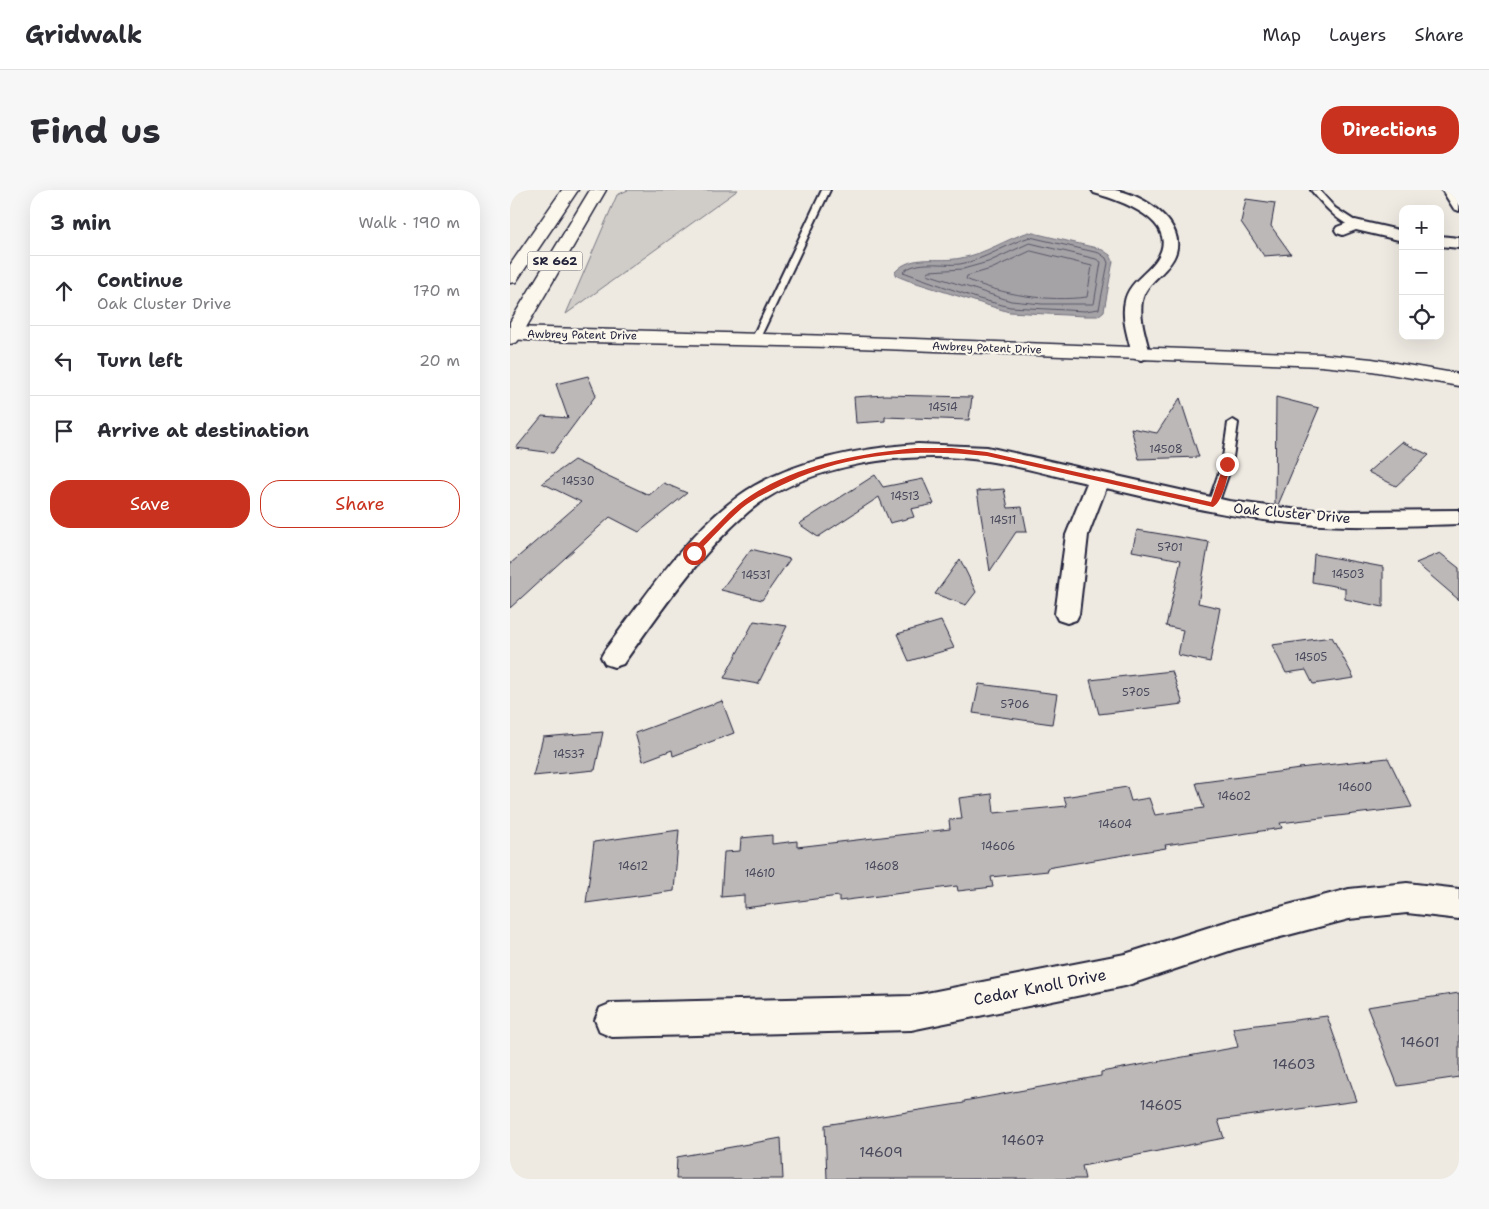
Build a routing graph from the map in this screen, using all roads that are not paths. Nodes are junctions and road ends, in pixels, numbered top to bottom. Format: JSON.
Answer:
{"nodes":[{"id":1,"x":570,"y":190,"type":"edge"},
{"id":2,"x":598,"y":190,"type":"edge"},
{"id":3,"x":826,"y":190,"type":"edge"},
{"id":4,"x":1099,"y":190,"type":"edge"},
{"id":5,"x":1315,"y":190,"type":"edge"},
{"id":6,"x":1449,"y":190,"type":"edge"},
{"id":7,"x":1459,"y":206,"type":"edge"},
{"id":8,"x":1349,"y":228,"type":"joint"},
{"id":9,"x":1399,"y":235,"type":"edge"},
{"id":10,"x":1444,"y":241,"type":"edge"},
{"id":11,"x":1459,"y":243,"type":"edge"},
{"id":12,"x":510,"y":278,"type":"edge"},
{"id":13,"x":511,"y":335,"type":"edge"},
{"id":14,"x":756,"y":338,"type":"junction"},
{"id":15,"x":1141,"y":354,"type":"junction"},
{"id":16,"x":1459,"y":380,"type":"edge"},
{"id":17,"x":1234,"y":423,"type":"dead end"},
{"id":18,"x":1099,"y":479,"type":"junction"},
{"id":19,"x":1213,"y":504,"type":"junction"},
{"id":20,"x":1459,"y":517,"type":"edge"},
{"id":21,"x":1067,"y":614,"type":"dead end"},
{"id":22,"x":614,"y":657,"type":"dead end"},
{"id":23,"x":1459,"y":904,"type":"edge"},
{"id":24,"x":612,"y":1020,"type":"dead end"}],
"edges":[{"from":1,"to":12,"type":"street","number":"SR 662"},
{"from":2,"to":13,"type":"street","number":"SR 662"},
{"from":3,"to":14,"type":"lane"},
{"from":4,"to":15,"type":"street"},
{"from":5,"to":8,"type":"lane"},
{"from":6,"to":7,"type":"street"},
{"from":8,"to":9,"type":"street"},
{"from":10,"to":11,"type":"street"},
{"from":13,"to":14,"type":"street","name":"Awbrey Patent Drive"},
{"from":14,"to":15,"type":"street","name":"Awbrey Patent Drive"},
{"from":15,"to":16,"type":"street","name":"Awbrey Patent Drive"},
{"from":17,"to":19,"type":"lane"},
{"from":18,"to":19,"type":"street","name":"Oak Cluster Drive"},
{"from":18,"to":21,"type":"street"},
{"from":18,"to":22,"type":"street","name":"Oak Cluster Drive"},
{"from":19,"to":20,"type":"street","name":"Oak Cluster Drive"},
{"from":23,"to":24,"type":"street","name":"Cedar Knoll Drive"}]}
